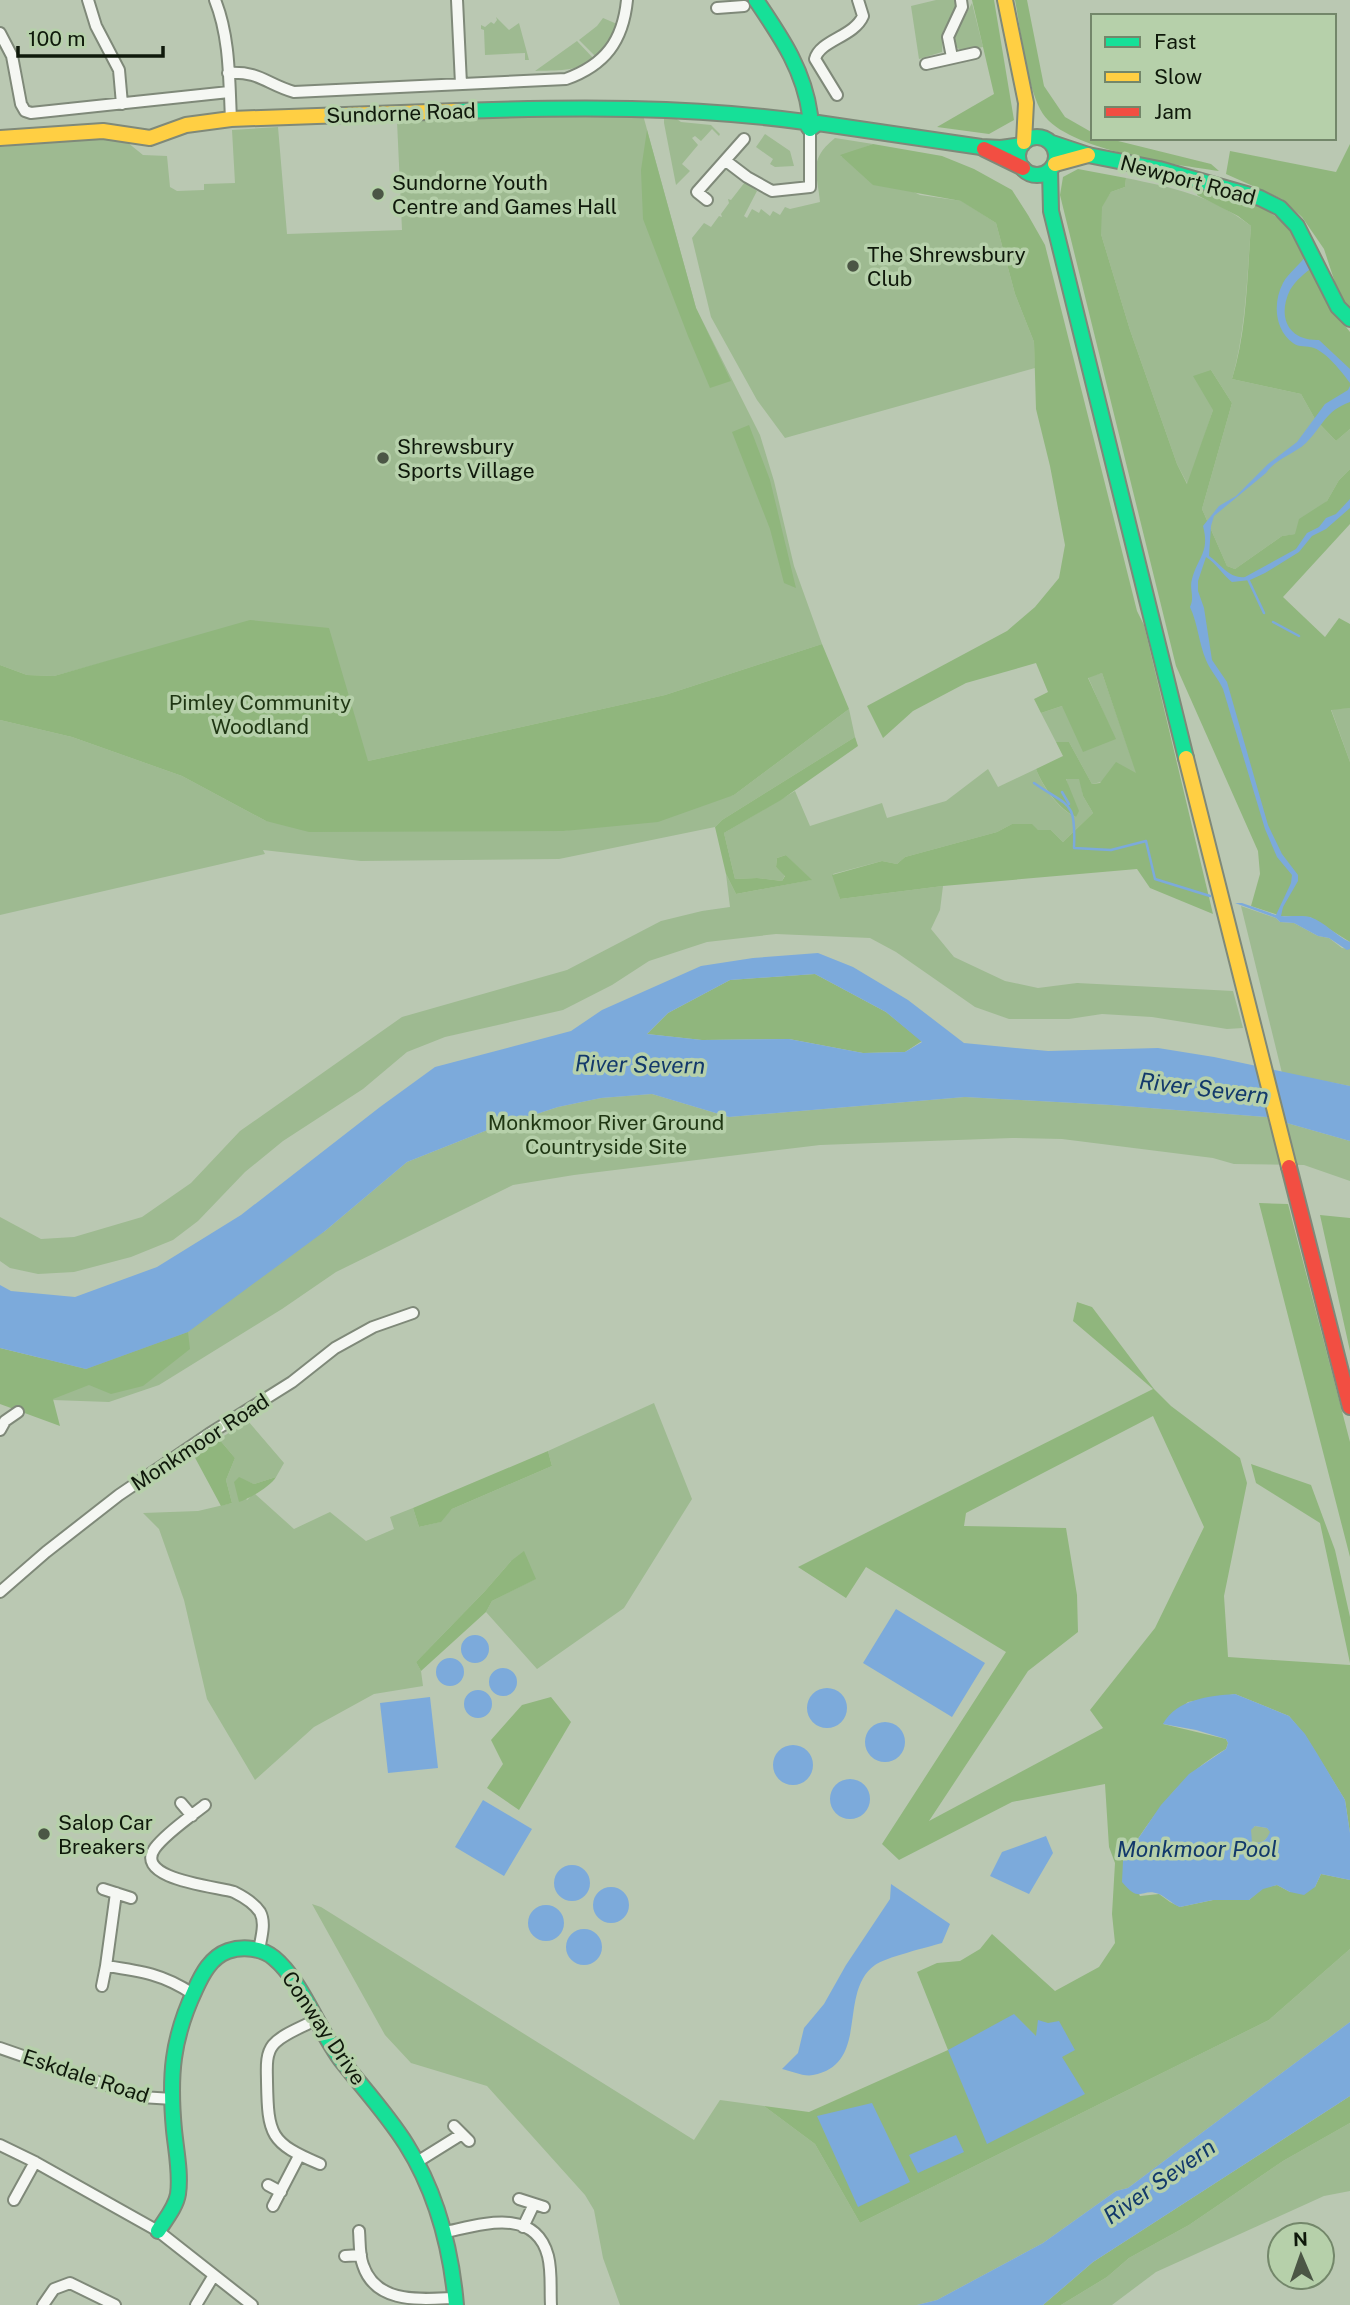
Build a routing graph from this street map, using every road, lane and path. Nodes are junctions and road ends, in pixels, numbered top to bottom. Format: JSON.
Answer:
{"nodes":[{"id":1,"x":88,"y":0,"type":"edge"},
{"id":2,"x":215,"y":0,"type":"edge"},
{"id":3,"x":457,"y":0,"type":"edge"},
{"id":4,"x":627,"y":0,"type":"edge"},
{"id":5,"x":858,"y":0,"type":"edge"},
{"id":6,"x":961,"y":0,"type":"edge"},
{"id":7,"x":1005,"y":0,"type":"edge"},
{"id":8,"x":750,"y":3,"type":"edge"},
{"id":9,"x":732,"y":4,"type":"edge"},
{"id":10,"x":718,"y":8,"type":"dead end"},
{"id":11,"x":0,"y":33,"type":"edge"},
{"id":12,"x":975,"y":53,"type":"dead end"},
{"id":13,"x":952,"y":57,"type":"junction"},
{"id":14,"x":926,"y":64,"type":"dead end"},
{"id":15,"x":228,"y":73,"type":"junction"},
{"id":16,"x":461,"y":84,"type":"junction"},
{"id":17,"x":837,"y":89,"type":"dead end"},
{"id":18,"x":229,"y":92,"type":"junction"},
{"id":19,"x":1026,"y":103,"type":"junction"},
{"id":20,"x":122,"y":104,"type":"junction"},
{"id":21,"x":231,"y":120,"type":"junction"},
{"id":22,"x":811,"y":122,"type":"junction"},
{"id":23,"x":0,"y":138,"type":"edge"},
{"id":24,"x":744,"y":139,"type":"dead end"},
{"id":25,"x":1050,"y":141,"type":"junction"},
{"id":26,"x":1023,"y":144,"type":"junction"},
{"id":27,"x":983,"y":149,"type":"junction"},
{"id":28,"x":1088,"y":155,"type":"junction"},
{"id":29,"x":726,"y":161,"type":"junction"},
{"id":30,"x":1052,"y":167,"type":"junction"},
{"id":31,"x":1027,"y":171,"type":"junction"},
{"id":32,"x":707,"y":200,"type":"dead end"},
{"id":33,"x":1051,"y":211,"type":"junction"},
{"id":34,"x":1350,"y":319,"type":"edge"},
{"id":35,"x":413,"y":1313,"type":"dead end"},
{"id":36,"x":1350,"y":1407,"type":"edge"},
{"id":37,"x":1,"y":1408,"type":"edge"},
{"id":38,"x":0,"y":1430,"type":"edge"},
{"id":39,"x":0,"y":1592,"type":"edge"},
{"id":40,"x":181,"y":1803,"type":"dead end"},
{"id":41,"x":205,"y":1805,"type":"dead end"},
{"id":42,"x":192,"y":1816,"type":"junction"},
{"id":43,"x":103,"y":1889,"type":"dead end"},
{"id":44,"x":116,"y":1893,"type":"junction"},
{"id":45,"x":131,"y":1898,"type":"dead end"},
{"id":46,"x":259,"y":1950,"type":"junction"},
{"id":47,"x":106,"y":1966,"type":"junction"},
{"id":48,"x":102,"y":1986,"type":"dead end"},
{"id":49,"x":193,"y":1994,"type":"junction"},
{"id":50,"x":315,"y":2021,"type":"junction"},
{"id":51,"x":0,"y":2048,"type":"edge"},
{"id":52,"x":173,"y":2099,"type":"junction"},
{"id":53,"x":462,"y":2134,"type":"dead end"},
{"id":54,"x":0,"y":2145,"type":"edge"},
{"id":55,"x":299,"y":2156,"type":"junction"},
{"id":56,"x":36,"y":2162,"type":"junction"},
{"id":57,"x":417,"y":2162,"type":"junction"},
{"id":58,"x":320,"y":2164,"type":"dead end"},
{"id":59,"x":268,"y":2185,"type":"dead end"},
{"id":60,"x":281,"y":2192,"type":"junction"},
{"id":61,"x":519,"y":2199,"type":"dead end"},
{"id":62,"x":14,"y":2200,"type":"dead end"},
{"id":63,"x":273,"y":2206,"type":"dead end"},
{"id":64,"x":523,"y":2227,"type":"junction"},
{"id":65,"x":158,"y":2231,"type":"junction"},
{"id":66,"x":359,"y":2231,"type":"dead end"},
{"id":67,"x":445,"y":2232,"type":"junction"},
{"id":68,"x":361,"y":2255,"type":"junction"},
{"id":69,"x":345,"y":2256,"type":"dead end"},
{"id":70,"x":214,"y":2275,"type":"junction"},
{"id":71,"x":456,"y":2302,"type":"edge"},
{"id":72,"x":43,"y":2305,"type":"edge"},
{"id":73,"x":115,"y":2305,"type":"edge"},
{"id":74,"x":196,"y":2305,"type":"edge"},
{"id":75,"x":252,"y":2305,"type":"edge"},
{"id":76,"x":551,"y":2305,"type":"edge"}],
"edges":[{"from":1,"to":20,"type":"street"},
{"from":2,"to":15,"type":"street"},
{"from":3,"to":16,"type":"street"},
{"from":4,"to":16,"type":"street","name":"Sundorne Road"},
{"from":5,"to":17,"type":"street"},
{"from":6,"to":13,"type":"street"},
{"from":7,"to":19,"type":"main road"},
{"from":8,"to":9,"type":"street"},
{"from":8,"to":22,"type":"main road"},
{"from":9,"to":10,"type":"street"},
{"from":11,"to":20,"type":"street"},
{"from":12,"to":13,"type":"street"},
{"from":13,"to":14,"type":"street"},
{"from":15,"to":16,"type":"street","name":"Sundorne Road"},
{"from":15,"to":18,"type":"street"},
{"from":18,"to":20,"type":"street"},
{"from":18,"to":21,"type":"street"},
{"from":19,"to":25,"type":"main road"},
{"from":19,"to":26,"type":"main road"},
{"from":21,"to":22,"type":"main road","name":"Sundorne Road"},
{"from":21,"to":23,"type":"main road","name":"Sundorne Road"},
{"from":22,"to":27,"type":"main road","name":"Sundorne Road"},
{"from":22,"to":29,"type":"street"},
{"from":24,"to":29,"type":"street"},
{"from":25,"to":26,"type":"main road"},
{"from":25,"to":28,"type":"main road","name":"Newport Road"},
{"from":25,"to":30,"type":"main road"},
{"from":26,"to":27,"type":"main road","name":"Sundorne Road"},
{"from":26,"to":31,"type":"main road"},
{"from":27,"to":31,"type":"main road","name":"Sundorne Road"},
{"from":28,"to":30,"type":"main road","name":"Newport Road"},
{"from":28,"to":34,"type":"main road","name":"Newport Road"},
{"from":29,"to":32,"type":"street"},
{"from":30,"to":31,"type":"main road"},
{"from":30,"to":33,"type":"main road"},
{"from":31,"to":33,"type":"main road"},
{"from":33,"to":36,"type":"main road"},
{"from":35,"to":39,"type":"street","name":"Monkmoor Road"},
{"from":37,"to":38,"type":"street"},
{"from":40,"to":42,"type":"street"},
{"from":41,"to":42,"type":"street"},
{"from":42,"to":46,"type":"street"},
{"from":43,"to":44,"type":"street"},
{"from":44,"to":45,"type":"street"},
{"from":44,"to":47,"type":"street"},
{"from":46,"to":49,"type":"main road"},
{"from":46,"to":50,"type":"main road","name":"Conway Drive"},
{"from":47,"to":48,"type":"street"},
{"from":47,"to":49,"type":"street"},
{"from":49,"to":52,"type":"main road"},
{"from":50,"to":55,"type":"street"},
{"from":50,"to":57,"type":"main road","name":"Conway Drive"},
{"from":51,"to":52,"type":"street","name":"Eskdale Road"},
{"from":52,"to":65,"type":"main road"},
{"from":53,"to":57,"type":"street"},
{"from":54,"to":56,"type":"street"},
{"from":55,"to":58,"type":"street"},
{"from":55,"to":60,"type":"street"},
{"from":56,"to":62,"type":"street"},
{"from":56,"to":65,"type":"street"},
{"from":57,"to":67,"type":"main road","name":"Conway Drive"},
{"from":59,"to":60,"type":"street"},
{"from":60,"to":63,"type":"street"},
{"from":61,"to":64,"type":"street"},
{"from":64,"to":67,"type":"street"},
{"from":64,"to":76,"type":"street"},
{"from":65,"to":70,"type":"street"},
{"from":66,"to":68,"type":"street"},
{"from":67,"to":71,"type":"main road","name":"Conway Drive"},
{"from":68,"to":69,"type":"street"},
{"from":68,"to":71,"type":"street"},
{"from":70,"to":74,"type":"street"},
{"from":70,"to":75,"type":"street"},
{"from":72,"to":73,"type":"street"}]}
